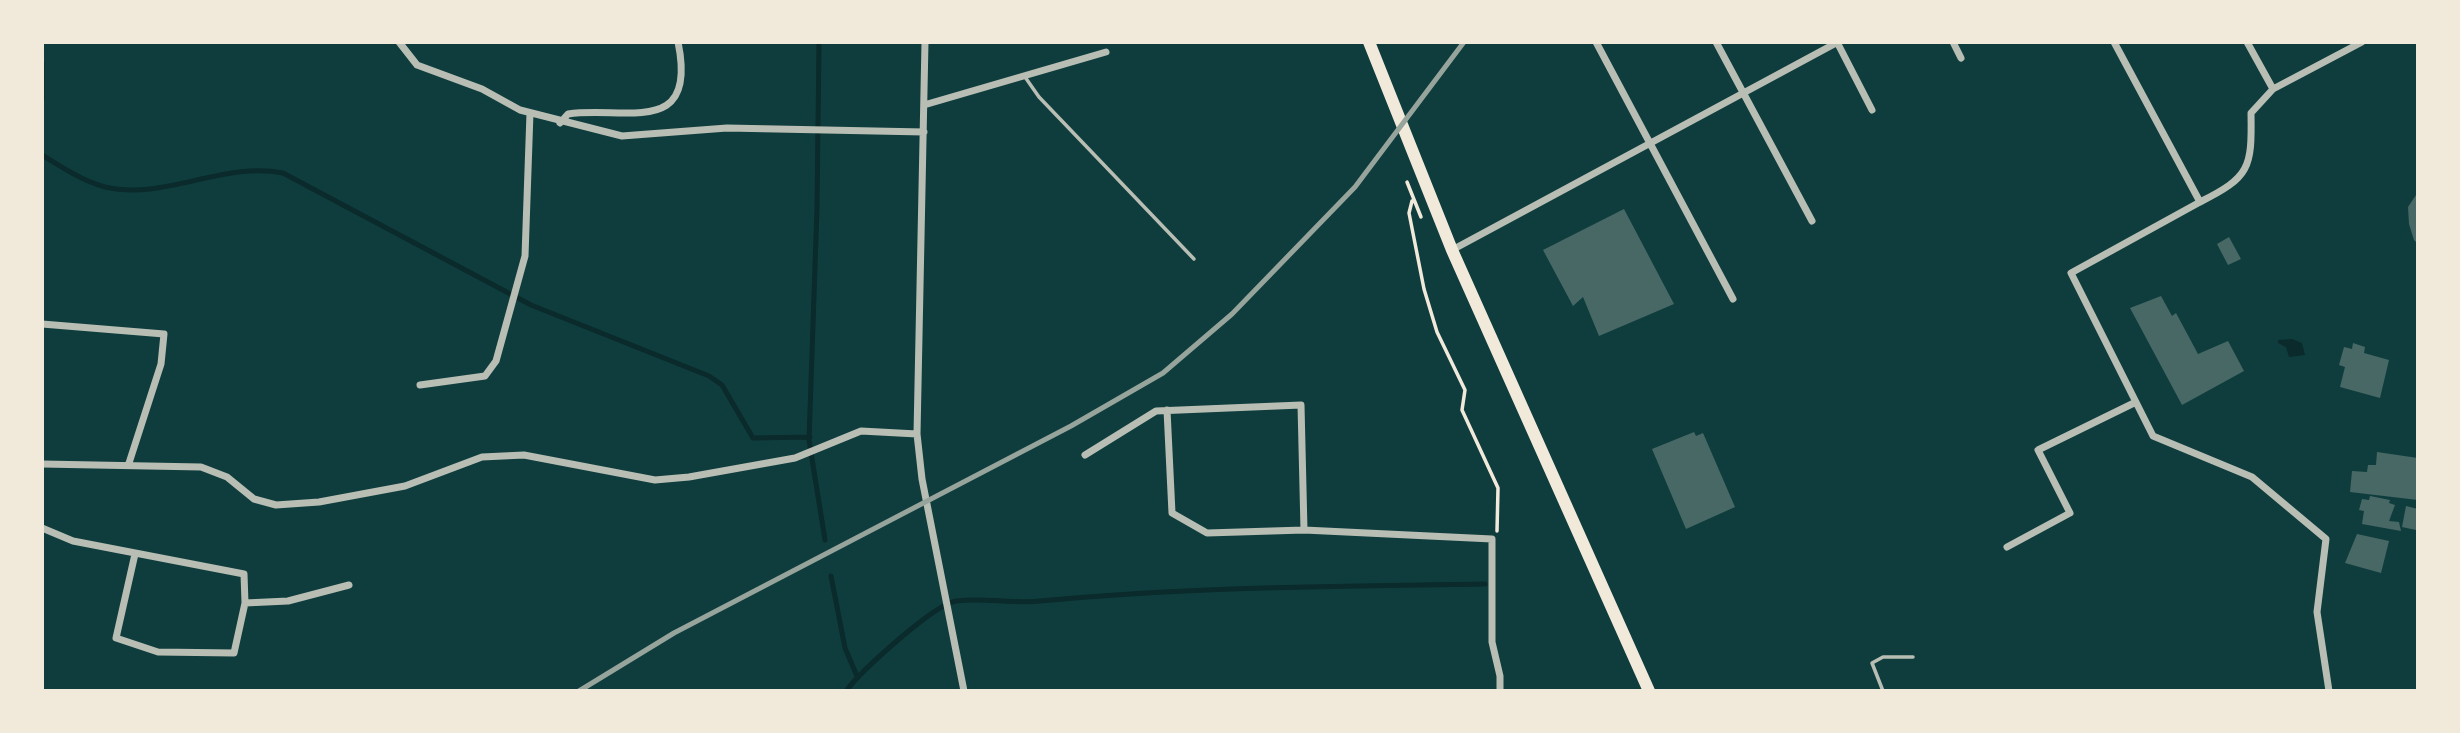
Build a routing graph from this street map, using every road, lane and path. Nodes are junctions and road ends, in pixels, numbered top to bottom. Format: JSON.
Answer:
{"nodes":[{"id":1,"x":399,"y":42,"type":"edge"},
{"id":2,"x":678,"y":42,"type":"edge"},
{"id":3,"x":925,"y":42,"type":"edge"},
{"id":4,"x":1369,"y":42,"type":"edge"},
{"id":5,"x":1595,"y":42,"type":"edge"},
{"id":6,"x":1716,"y":42,"type":"edge"},
{"id":7,"x":1837,"y":42,"type":"edge"},
{"id":8,"x":1953,"y":42,"type":"edge"},
{"id":9,"x":2114,"y":42,"type":"edge"},
{"id":10,"x":2247,"y":42,"type":"edge"},
{"id":11,"x":2362,"y":42,"type":"edge"},
{"id":12,"x":1106,"y":51,"type":"dead end"},
{"id":13,"x":1961,"y":58,"type":"dead end"},
{"id":14,"x":1025,"y":77,"type":"junction"},
{"id":15,"x":2273,"y":89,"type":"junction"},
{"id":16,"x":1744,"y":94,"type":"junction"},
{"id":17,"x":924,"y":105,"type":"junction"},
{"id":18,"x":1872,"y":110,"type":"dead end"},
{"id":19,"x":530,"y":113,"type":"junction"},
{"id":20,"x":560,"y":123,"type":"junction"},
{"id":21,"x":924,"y":132,"type":"junction"},
{"id":22,"x":1652,"y":144,"type":"junction"},
{"id":23,"x":1413,"y":198,"type":"dead end"},
{"id":24,"x":2200,"y":202,"type":"junction"},
{"id":25,"x":1812,"y":221,"type":"dead end"},
{"id":26,"x":1452,"y":250,"type":"junction"},
{"id":27,"x":1194,"y":259,"type":"dead end"},
{"id":28,"x":1733,"y":299,"type":"dead end"},
{"id":29,"x":42,"y":324,"type":"edge"},
{"id":30,"x":419,"y":385,"type":"dead end"},
{"id":31,"x":2136,"y":402,"type":"junction"},
{"id":32,"x":1167,"y":410,"type":"junction"},
{"id":33,"x":917,"y":434,"type":"junction"},
{"id":34,"x":1085,"y":455,"type":"dead end"},
{"id":35,"x":129,"y":463,"type":"junction"},
{"id":36,"x":42,"y":464,"type":"edge"},
{"id":37,"x":42,"y":528,"type":"edge"},
{"id":38,"x":1304,"y":530,"type":"junction"},
{"id":39,"x":1492,"y":539,"type":"junction"},
{"id":40,"x":2007,"y":547,"type":"dead end"},
{"id":41,"x":135,"y":554,"type":"junction"},
{"id":42,"x":349,"y":585,"type":"dead end"},
{"id":43,"x":245,"y":603,"type":"junction"},
{"id":44,"x":1913,"y":657,"type":"dead end"},
{"id":45,"x":964,"y":691,"type":"edge"},
{"id":46,"x":1500,"y":691,"type":"edge"},
{"id":47,"x":1649,"y":691,"type":"edge"},
{"id":48,"x":1883,"y":691,"type":"edge"},
{"id":49,"x":2329,"y":691,"type":"edge"}],
"edges":[{"from":1,"to":19,"type":"street"},
{"from":2,"to":20,"type":"street"},
{"from":3,"to":17,"type":"street"},
{"from":4,"to":26,"type":"highway"},
{"from":5,"to":22,"type":"street"},
{"from":6,"to":16,"type":"street"},
{"from":7,"to":16,"type":"street"},
{"from":7,"to":18,"type":"street"},
{"from":8,"to":13,"type":"street"},
{"from":9,"to":24,"type":"street"},
{"from":10,"to":15,"type":"street"},
{"from":11,"to":15,"type":"street"},
{"from":12,"to":14,"type":"street"},
{"from":14,"to":17,"type":"street"},
{"from":14,"to":27,"type":"lane"},
{"from":15,"to":24,"type":"street"},
{"from":16,"to":22,"type":"street"},
{"from":16,"to":25,"type":"street"},
{"from":17,"to":21,"type":"street"},
{"from":19,"to":20,"type":"street"},
{"from":19,"to":30,"type":"street"},
{"from":20,"to":21,"type":"street"},
{"from":21,"to":33,"type":"street"},
{"from":22,"to":26,"type":"street"},
{"from":22,"to":28,"type":"street"},
{"from":23,"to":39,"type":"path"},
{"from":24,"to":31,"type":"street"},
{"from":26,"to":47,"type":"highway"},
{"from":29,"to":35,"type":"street"},
{"from":31,"to":40,"type":"street"},
{"from":31,"to":49,"type":"street"},
{"from":32,"to":34,"type":"street"},
{"from":32,"to":38,"type":"street"},
{"from":32,"to":38,"type":"street"},
{"from":33,"to":35,"type":"street"},
{"from":33,"to":45,"type":"street"},
{"from":35,"to":36,"type":"street"},
{"from":37,"to":41,"type":"street"},
{"from":38,"to":39,"type":"street"},
{"from":39,"to":46,"type":"street"},
{"from":41,"to":43,"type":"street"},
{"from":41,"to":43,"type":"street"},
{"from":42,"to":43,"type":"street"},
{"from":44,"to":48,"type":"lane"}]}
